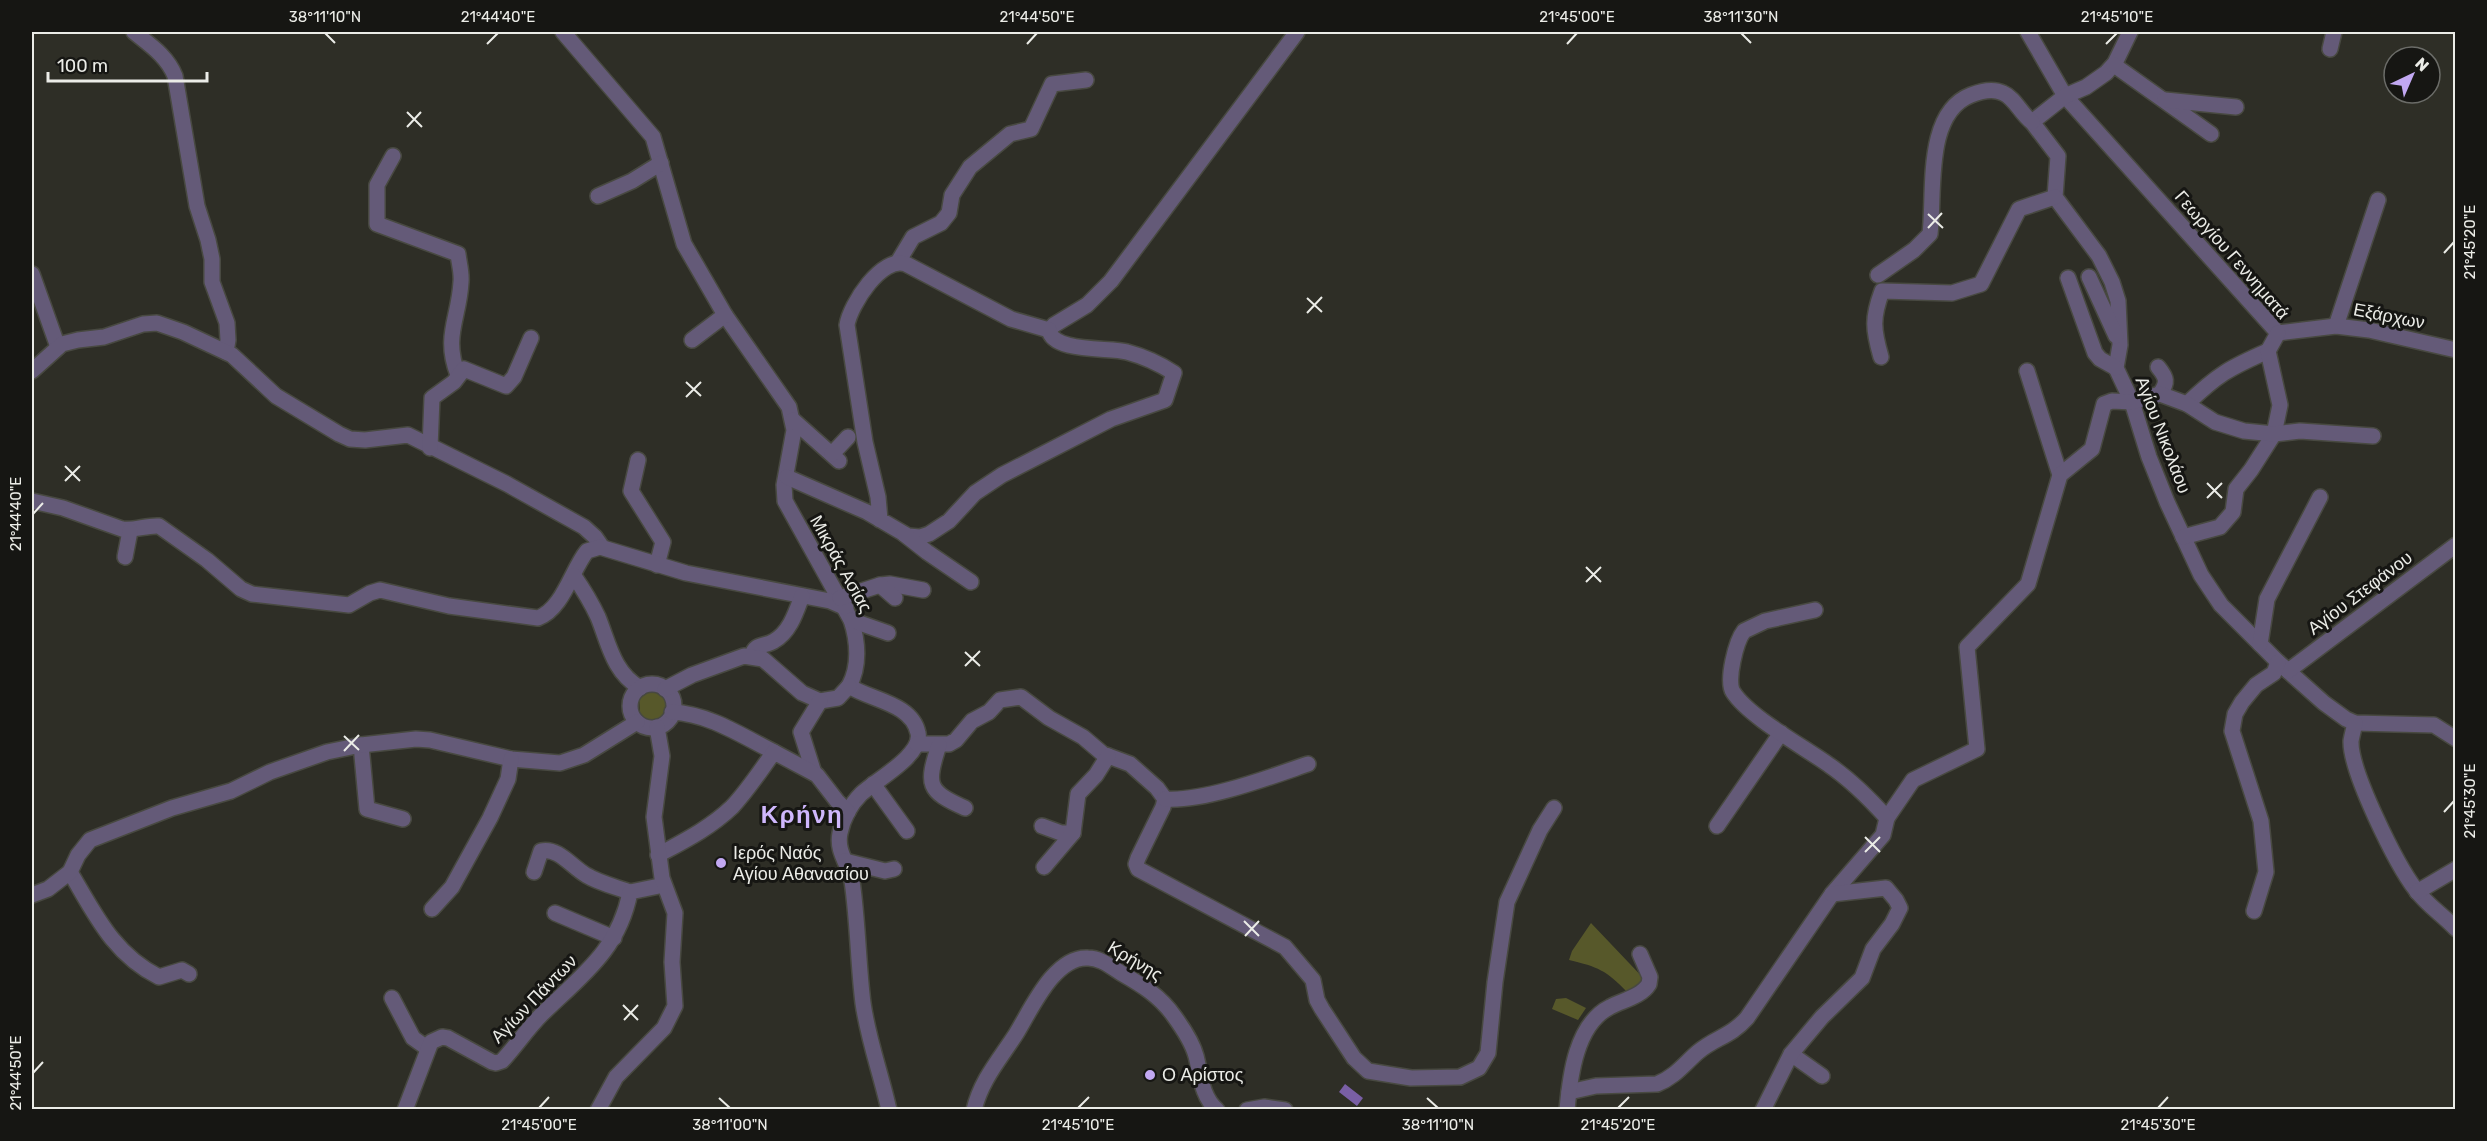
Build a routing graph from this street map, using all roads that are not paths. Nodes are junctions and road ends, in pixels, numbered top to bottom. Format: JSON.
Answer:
{"nodes":[{"id":1,"x":134,"y":32,"type":"edge"},
{"id":2,"x":563,"y":32,"type":"edge"},
{"id":3,"x":1297,"y":32,"type":"edge"},
{"id":4,"x":2028,"y":32,"type":"edge"},
{"id":5,"x":2130,"y":32,"type":"edge"},
{"id":6,"x":2334,"y":32,"type":"edge"},
{"id":7,"x":2330,"y":48,"type":"dead end"},
{"id":8,"x":2114,"y":66,"type":"junction"},
{"id":9,"x":1086,"y":80,"type":"dead end"},
{"id":10,"x":2065,"y":96,"type":"junction"},
{"id":11,"x":2162,"y":99,"type":"junction"},
{"id":12,"x":2236,"y":107,"type":"dead end"},
{"id":13,"x":2032,"y":122,"type":"junction"},
{"id":14,"x":2211,"y":134,"type":"dead end"},
{"id":15,"x":393,"y":156,"type":"dead end"},
{"id":16,"x":661,"y":163,"type":"junction"},
{"id":17,"x":598,"y":196,"type":"dead end"},
{"id":18,"x":2055,"y":197,"type":"junction"},
{"id":19,"x":2378,"y":200,"type":"dead end"},
{"id":20,"x":898,"y":262,"type":"junction"},
{"id":21,"x":32,"y":274,"type":"edge"},
{"id":22,"x":1878,"y":275,"type":"dead end"},
{"id":23,"x":2088,"y":277,"type":"dead end"},
{"id":24,"x":2067,"y":278,"type":"dead end"},
{"id":25,"x":725,"y":315,"type":"junction"},
{"id":26,"x":2336,"y":326,"type":"junction"},
{"id":27,"x":1049,"y":330,"type":"junction"},
{"id":28,"x":2278,"y":333,"type":"junction"},
{"id":29,"x":531,"y":338,"type":"dead end"},
{"id":30,"x":692,"y":340,"type":"dead end"},
{"id":31,"x":2120,"y":345,"type":"junction"},
{"id":32,"x":58,"y":347,"type":"junction"},
{"id":33,"x":2456,"y":350,"type":"edge"},
{"id":34,"x":2268,"y":351,"type":"junction"},
{"id":35,"x":226,"y":352,"type":"junction"},
{"id":36,"x":1881,"y":357,"type":"dead end"},
{"id":37,"x":2158,"y":367,"type":"dead end"},
{"id":38,"x":2116,"y":368,"type":"junction"},
{"id":39,"x":32,"y":371,"type":"edge"},
{"id":40,"x":2027,"y":371,"type":"dead end"},
{"id":41,"x":458,"y":375,"type":"junction"},
{"id":42,"x":2160,"y":394,"type":"junction"},
{"id":43,"x":2132,"y":402,"type":"junction"},
{"id":44,"x":2187,"y":404,"type":"junction"},
{"id":45,"x":794,"y":420,"type":"junction"},
{"id":46,"x":2274,"y":434,"type":"junction"},
{"id":47,"x":2373,"y":436,"type":"dead end"},
{"id":48,"x":848,"y":437,"type":"dead end"},
{"id":49,"x":430,"y":448,"type":"junction"},
{"id":50,"x":638,"y":459,"type":"dead end"},
{"id":51,"x":2060,"y":475,"type":"junction"},
{"id":52,"x":787,"y":477,"type":"junction"},
{"id":53,"x":2320,"y":497,"type":"dead end"},
{"id":54,"x":32,"y":501,"type":"edge"},
{"id":55,"x":880,"y":520,"type":"junction"},
{"id":56,"x":130,"y":531,"type":"junction"},
{"id":57,"x":902,"y":532,"type":"junction"},
{"id":58,"x":2183,"y":537,"type":"junction"},
{"id":59,"x":2456,"y":545,"type":"edge"},
{"id":60,"x":602,"y":547,"type":"junction"},
{"id":61,"x":125,"y":558,"type":"dead end"},
{"id":62,"x":657,"y":565,"type":"junction"},
{"id":63,"x":574,"y":576,"type":"junction"},
{"id":64,"x":971,"y":582,"type":"dead end"},
{"id":65,"x":880,"y":585,"type":"junction"},
{"id":66,"x":923,"y":590,"type":"dead end"},
{"id":67,"x":802,"y":596,"type":"junction"},
{"id":68,"x":895,"y":598,"type":"dead end"},
{"id":69,"x":846,"y":609,"type":"junction"},
{"id":70,"x":1815,"y":610,"type":"dead end"},
{"id":71,"x":888,"y":633,"type":"dead end"},
{"id":72,"x":2259,"y":644,"type":"junction"},
{"id":73,"x":752,"y":656,"type":"junction"},
{"id":74,"x":2283,"y":667,"type":"junction"},
{"id":75,"x":849,"y":686,"type":"junction"},
{"id":76,"x":640,"y":688,"type":"junction"},
{"id":77,"x":665,"y":689,"type":"junction"},
{"id":78,"x":820,"y":701,"type":"junction"},
{"id":79,"x":672,"y":712,"type":"junction"},
{"id":80,"x":637,"y":722,"type":"junction"},
{"id":81,"x":2355,"y":723,"type":"junction"},
{"id":82,"x":657,"y":727,"type":"junction"},
{"id":83,"x":1781,"y":733,"type":"junction"},
{"id":84,"x":2456,"y":738,"type":"edge"},
{"id":85,"x":917,"y":744,"type":"junction"},
{"id":86,"x":361,"y":745,"type":"junction"},
{"id":87,"x":939,"y":745,"type":"junction"},
{"id":88,"x":774,"y":752,"type":"junction"},
{"id":89,"x":1108,"y":756,"type":"junction"},
{"id":90,"x":511,"y":759,"type":"junction"},
{"id":91,"x":1308,"y":764,"type":"dead end"},
{"id":92,"x":814,"y":773,"type":"junction"},
{"id":93,"x":873,"y":784,"type":"junction"},
{"id":94,"x":1165,"y":799,"type":"junction"},
{"id":95,"x":966,"y":808,"type":"dead end"},
{"id":96,"x":1554,"y":808,"type":"dead end"},
{"id":97,"x":848,"y":812,"type":"junction"},
{"id":98,"x":1887,"y":818,"type":"junction"},
{"id":99,"x":403,"y":819,"type":"dead end"},
{"id":100,"x":1042,"y":826,"type":"dead end"},
{"id":101,"x":1718,"y":826,"type":"dead end"},
{"id":102,"x":907,"y":831,"type":"dead end"},
{"id":103,"x":1073,"y":832,"type":"junction"},
{"id":104,"x":658,"y":855,"type":"junction"},
{"id":105,"x":845,"y":861,"type":"junction"},
{"id":106,"x":1044,"y":867,"type":"dead end"},
{"id":107,"x":894,"y":869,"type":"dead end"},
{"id":108,"x":2456,"y":869,"type":"edge"},
{"id":109,"x":70,"y":872,"type":"junction"},
{"id":110,"x":534,"y":872,"type":"dead end"},
{"id":111,"x":664,"y":885,"type":"junction"},
{"id":112,"x":630,"y":892,"type":"junction"},
{"id":113,"x":2417,"y":892,"type":"junction"},
{"id":114,"x":1832,"y":894,"type":"junction"},
{"id":115,"x":32,"y":895,"type":"edge"},
{"id":116,"x":432,"y":909,"type":"dead end"},
{"id":117,"x":2254,"y":911,"type":"dead end"},
{"id":118,"x":555,"y":913,"type":"dead end"},
{"id":119,"x":2456,"y":929,"type":"edge"},
{"id":120,"x":614,"y":938,"type":"junction"},
{"id":121,"x":1640,"y":954,"type":"dead end"},
{"id":122,"x":189,"y":974,"type":"dead end"},
{"id":123,"x":392,"y":998,"type":"dead end"},
{"id":124,"x":427,"y":1048,"type":"junction"},
{"id":125,"x":1791,"y":1054,"type":"junction"},
{"id":126,"x":1822,"y":1076,"type":"dead end"},
{"id":127,"x":1569,"y":1092,"type":"junction"},
{"id":128,"x":405,"y":1110,"type":"edge"},
{"id":129,"x":598,"y":1110,"type":"edge"},
{"id":130,"x":889,"y":1110,"type":"edge"},
{"id":131,"x":974,"y":1110,"type":"edge"},
{"id":132,"x":1217,"y":1110,"type":"edge"},
{"id":133,"x":1247,"y":1110,"type":"edge"},
{"id":134,"x":1284,"y":1110,"type":"edge"},
{"id":135,"x":1567,"y":1110,"type":"edge"},
{"id":136,"x":1763,"y":1110,"type":"edge"}],
"edges":[{"from":1,"to":35,"type":"street"},
{"from":2,"to":16,"type":"street"},
{"from":3,"to":27,"type":"street"},
{"from":4,"to":10,"type":"street","name":"Γεωργίου Γεννηματά"},
{"from":5,"to":8,"type":"street"},
{"from":6,"to":7,"type":"street"},
{"from":8,"to":10,"type":"street"},
{"from":8,"to":11,"type":"street"},
{"from":9,"to":20,"type":"street"},
{"from":10,"to":13,"type":"street"},
{"from":10,"to":28,"type":"street","name":"Γεωργίου Γεννηματά"},
{"from":11,"to":12,"type":"street"},
{"from":11,"to":14,"type":"street"},
{"from":13,"to":18,"type":"street"},
{"from":13,"to":22,"type":"street"},
{"from":15,"to":41,"type":"street"},
{"from":16,"to":17,"type":"street"},
{"from":16,"to":25,"type":"street"},
{"from":18,"to":31,"type":"street","name":"Αγίου Νικολάου"},
{"from":18,"to":36,"type":"street"},
{"from":19,"to":26,"type":"street"},
{"from":20,"to":27,"type":"street"},
{"from":20,"to":55,"type":"street"},
{"from":21,"to":32,"type":"street"},
{"from":23,"to":31,"type":"street"},
{"from":24,"to":38,"type":"street"},
{"from":25,"to":30,"type":"street"},
{"from":25,"to":45,"type":"street"},
{"from":26,"to":28,"type":"street","name":"Εξάρχων"},
{"from":26,"to":33,"type":"street","name":"Εξάρχων"},
{"from":27,"to":57,"type":"street"},
{"from":28,"to":34,"type":"street","name":"Γεωργίου Γεννηματά"},
{"from":29,"to":41,"type":"street"},
{"from":31,"to":38,"type":"street","name":"Αγίου Νικολάου"},
{"from":32,"to":35,"type":"street"},
{"from":32,"to":39,"type":"street"},
{"from":34,"to":44,"type":"street"},
{"from":34,"to":46,"type":"street"},
{"from":35,"to":49,"type":"street"},
{"from":37,"to":42,"type":"street"},
{"from":38,"to":43,"type":"street","name":"Αγίου Νικολάου"},
{"from":40,"to":51,"type":"street"},
{"from":41,"to":49,"type":"street"},
{"from":42,"to":43,"type":"street"},
{"from":42,"to":44,"type":"street"},
{"from":43,"to":51,"type":"street"},
{"from":43,"to":58,"type":"street","name":"Αγίου Νικολάου"},
{"from":44,"to":46,"type":"street"},
{"from":45,"to":48,"type":"street"},
{"from":45,"to":52,"type":"street","name":"Μικράς Ασίας"},
{"from":46,"to":47,"type":"street"},
{"from":46,"to":58,"type":"street"},
{"from":49,"to":60,"type":"street"},
{"from":50,"to":62,"type":"street"},
{"from":51,"to":98,"type":"street"},
{"from":52,"to":55,"type":"street"},
{"from":52,"to":69,"type":"street","name":"Μικράς Ασίας"},
{"from":53,"to":72,"type":"street"},
{"from":54,"to":56,"type":"street"},
{"from":55,"to":57,"type":"street"},
{"from":56,"to":61,"type":"street"},
{"from":56,"to":63,"type":"street"},
{"from":57,"to":64,"type":"street"},
{"from":58,"to":72,"type":"street","name":"Αγίου Νικολάου"},
{"from":59,"to":74,"type":"street","name":"Αγίου Στεφάνου"},
{"from":60,"to":62,"type":"street"},
{"from":60,"to":63,"type":"street"},
{"from":62,"to":67,"type":"street"},
{"from":63,"to":76,"type":"street"},
{"from":65,"to":66,"type":"street"},
{"from":65,"to":68,"type":"street"},
{"from":65,"to":69,"type":"street"},
{"from":67,"to":69,"type":"street"},
{"from":67,"to":73,"type":"street"},
{"from":69,"to":71,"type":"street"},
{"from":69,"to":75,"type":"street","name":"Μικράς Ασίας"},
{"from":70,"to":83,"type":"street"},
{"from":72,"to":74,"type":"street","name":"Αγίου Νικολάου"},
{"from":73,"to":77,"type":"street"},
{"from":73,"to":78,"type":"street"},
{"from":74,"to":81,"type":"street","name":"Αγίου Νικολάου"},
{"from":74,"to":117,"type":"street","name":"Αγίου Στεφάνου"},
{"from":75,"to":78,"type":"street"},
{"from":75,"to":85,"type":"street"},
{"from":76,"to":77,"type":"street"},
{"from":76,"to":80,"type":"street"},
{"from":77,"to":79,"type":"street"},
{"from":78,"to":92,"type":"street"},
{"from":79,"to":82,"type":"street"},
{"from":79,"to":88,"type":"street"},
{"from":80,"to":82,"type":"street"},
{"from":80,"to":90,"type":"street"},
{"from":81,"to":84,"type":"street"},
{"from":81,"to":113,"type":"street"},
{"from":82,"to":104,"type":"street"},
{"from":83,"to":98,"type":"street"},
{"from":83,"to":101,"type":"street"},
{"from":85,"to":87,"type":"street"},
{"from":85,"to":93,"type":"street"},
{"from":86,"to":90,"type":"street"},
{"from":86,"to":99,"type":"street"},
{"from":86,"to":109,"type":"street"},
{"from":87,"to":89,"type":"street"},
{"from":87,"to":95,"type":"street"},
{"from":88,"to":92,"type":"street"},
{"from":88,"to":104,"type":"street"},
{"from":89,"to":94,"type":"street"},
{"from":89,"to":103,"type":"street"},
{"from":90,"to":116,"type":"street"},
{"from":91,"to":94,"type":"street"},
{"from":92,"to":97,"type":"street"},
{"from":93,"to":97,"type":"street"},
{"from":93,"to":102,"type":"street"},
{"from":94,"to":96,"type":"street"},
{"from":97,"to":105,"type":"street"},
{"from":98,"to":114,"type":"street"},
{"from":100,"to":103,"type":"street"},
{"from":103,"to":106,"type":"street"},
{"from":104,"to":111,"type":"street"},
{"from":105,"to":107,"type":"street"},
{"from":105,"to":130,"type":"street"},
{"from":108,"to":113,"type":"street"},
{"from":109,"to":115,"type":"street"},
{"from":109,"to":122,"type":"street"},
{"from":110,"to":112,"type":"street"},
{"from":111,"to":112,"type":"street"},
{"from":111,"to":129,"type":"street"},
{"from":112,"to":120,"type":"street","name":"Αγίων Πάντων"},
{"from":113,"to":119,"type":"street"},
{"from":114,"to":125,"type":"street"},
{"from":114,"to":127,"type":"street"},
{"from":118,"to":120,"type":"street"},
{"from":120,"to":124,"type":"street","name":"Αγίων Πάντων"},
{"from":121,"to":127,"type":"street"},
{"from":123,"to":124,"type":"street"},
{"from":124,"to":128,"type":"street"},
{"from":125,"to":126,"type":"street"},
{"from":125,"to":136,"type":"street"},
{"from":127,"to":135,"type":"street"},
{"from":131,"to":132,"type":"street","name":"Κρήνης"},
{"from":133,"to":134,"type":"street"}]}
